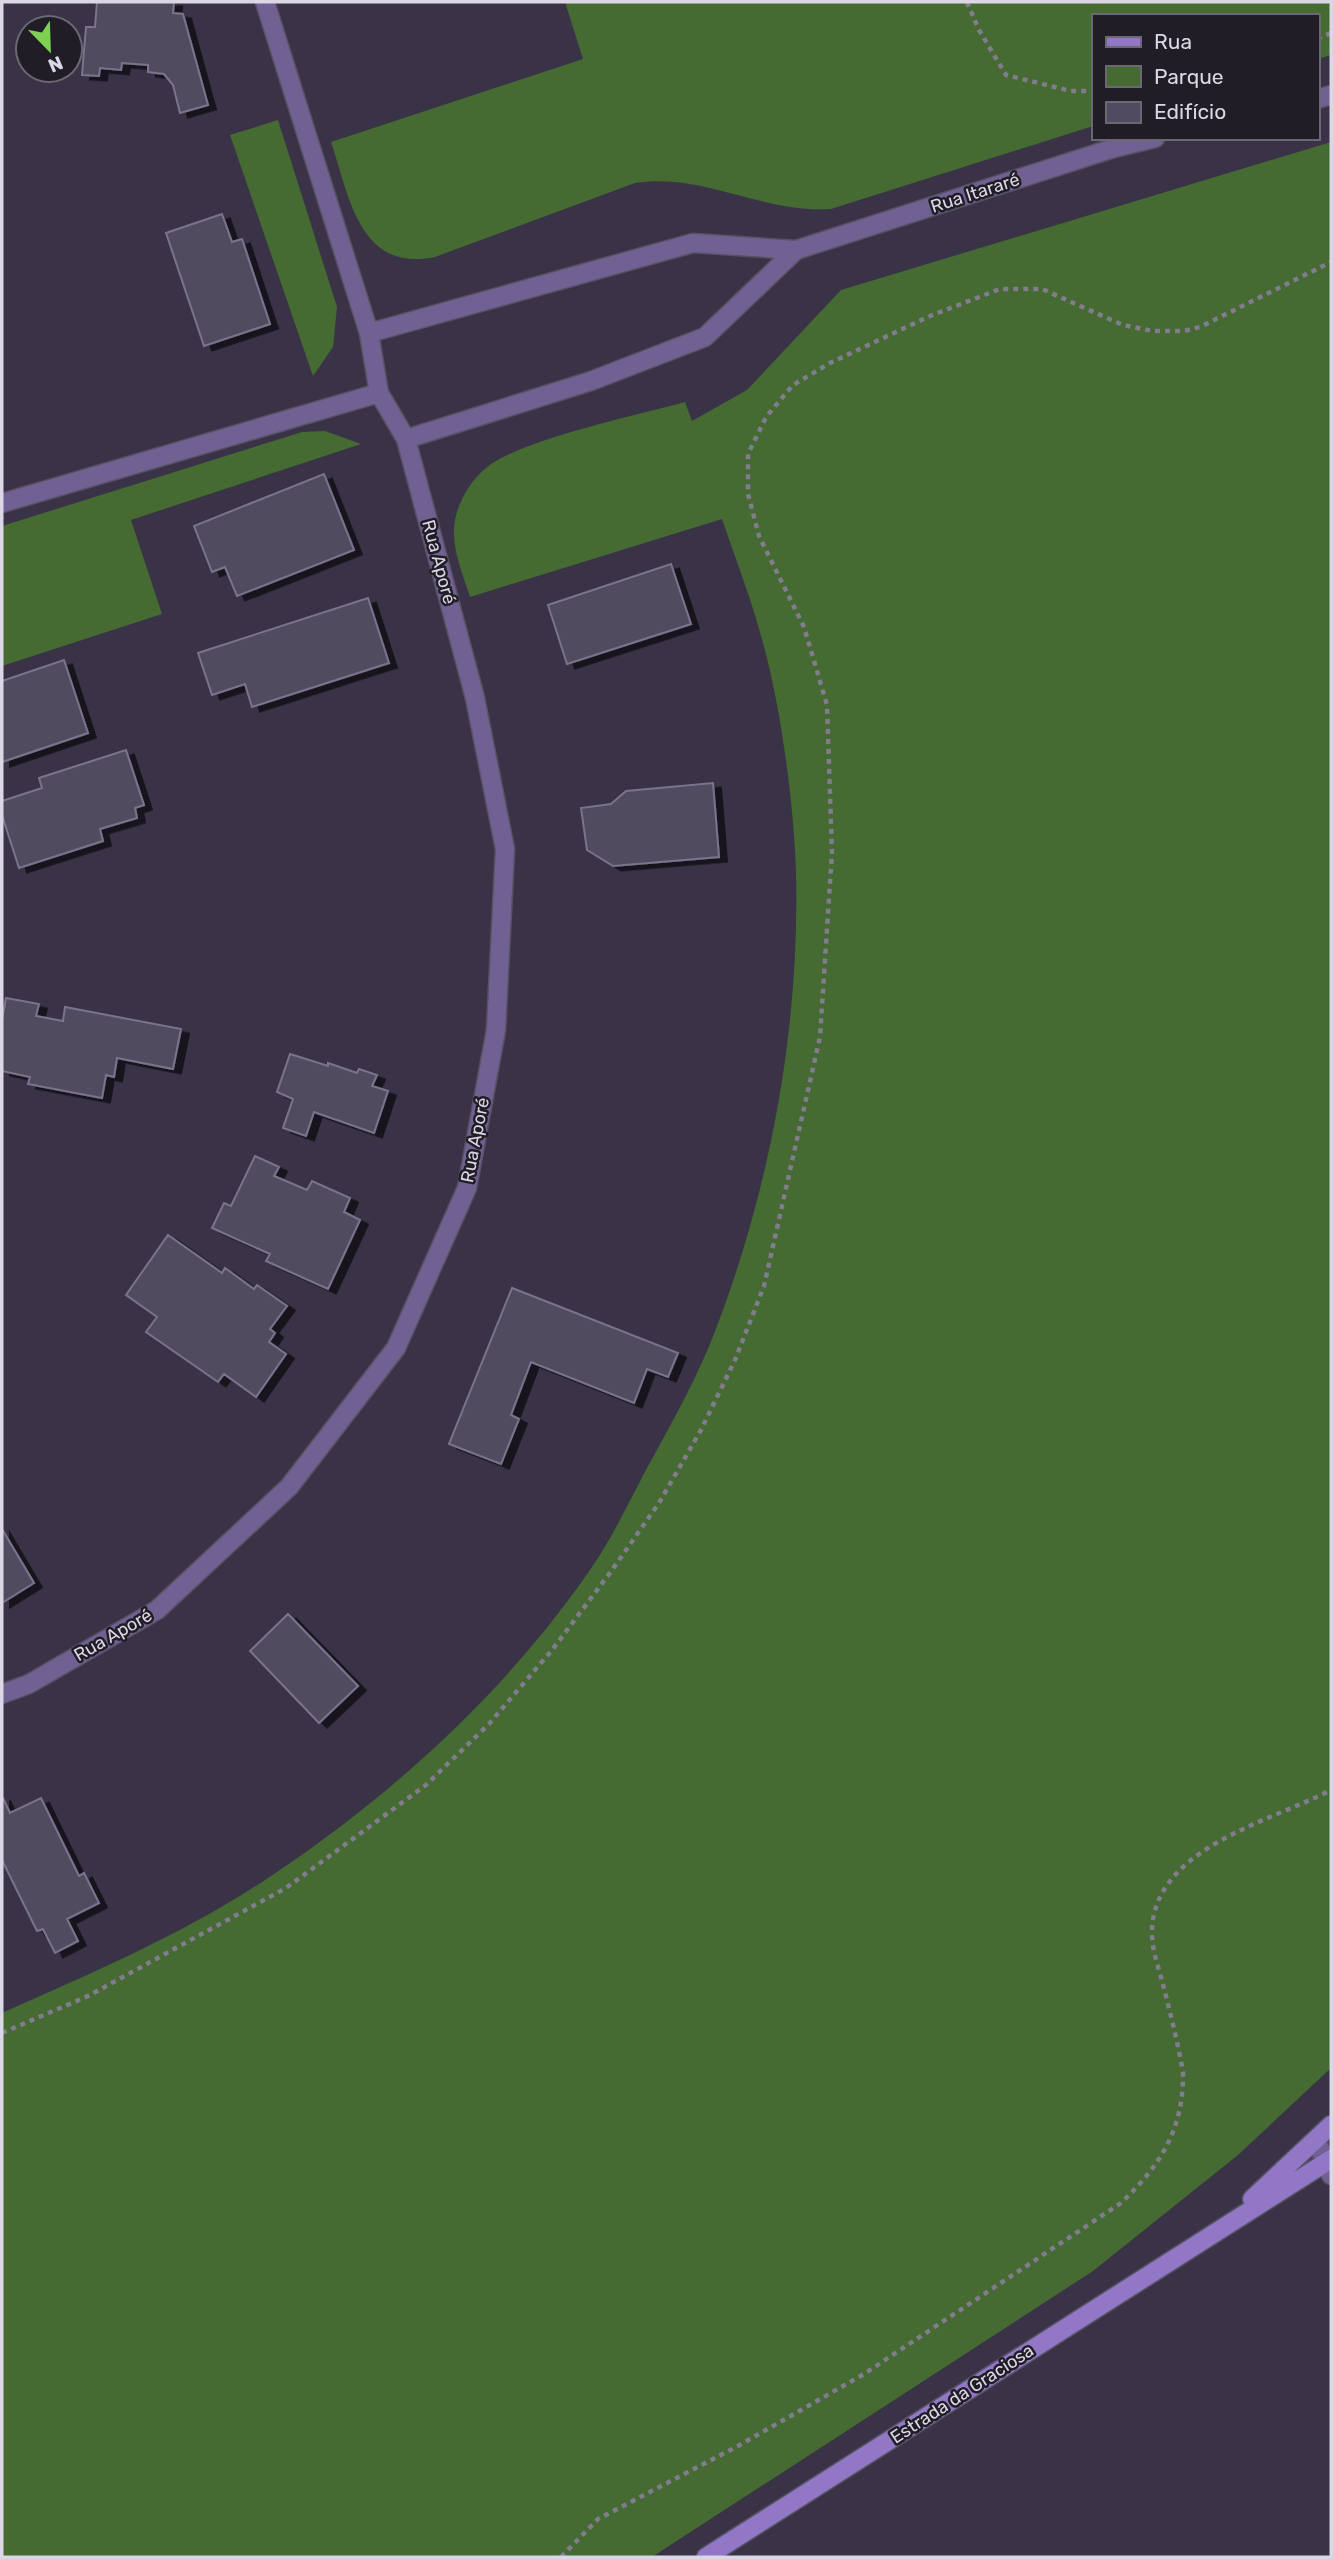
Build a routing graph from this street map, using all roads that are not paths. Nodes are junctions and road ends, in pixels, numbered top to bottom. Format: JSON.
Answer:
{"nodes":[{"id":1,"x":265,"y":2,"type":"edge"},
{"id":2,"x":1147,"y":140,"type":"edge"},
{"id":3,"x":796,"y":250,"type":"junction"},
{"id":4,"x":369,"y":333,"type":"junction"},
{"id":5,"x":379,"y":393,"type":"junction"},
{"id":6,"x":406,"y":439,"type":"junction"},
{"id":7,"x":2,"y":503,"type":"edge"},
{"id":8,"x":2,"y":1695,"type":"edge"},
{"id":9,"x":1331,"y":2125,"type":"edge"},
{"id":10,"x":1316,"y":2140,"type":"junction"},
{"id":11,"x":1329,"y":2165,"type":"edge"},
{"id":12,"x":1218,"y":2231,"type":"junction"},
{"id":13,"x":706,"y":2557,"type":"edge"}],
"edges":[{"from":1,"to":4,"type":"street"},
{"from":2,"to":3,"type":"street","name":"Rua Itararé"},
{"from":3,"to":4,"type":"street"},
{"from":3,"to":6,"type":"street"},
{"from":4,"to":5,"type":"street"},
{"from":5,"to":6,"type":"street","name":"Rua Aporé"},
{"from":5,"to":7,"type":"street"},
{"from":6,"to":8,"type":"street","name":"Rua Aporé"},
{"from":9,"to":10,"type":"main road","name":"Estrada da Graciosa"},
{"from":10,"to":11,"type":"street"},
{"from":10,"to":12,"type":"main road","name":"Estrada da Graciosa"},
{"from":11,"to":12,"type":"main road","name":"Estrada da Graciosa"},
{"from":12,"to":13,"type":"main road","name":"Estrada da Graciosa"}]}
